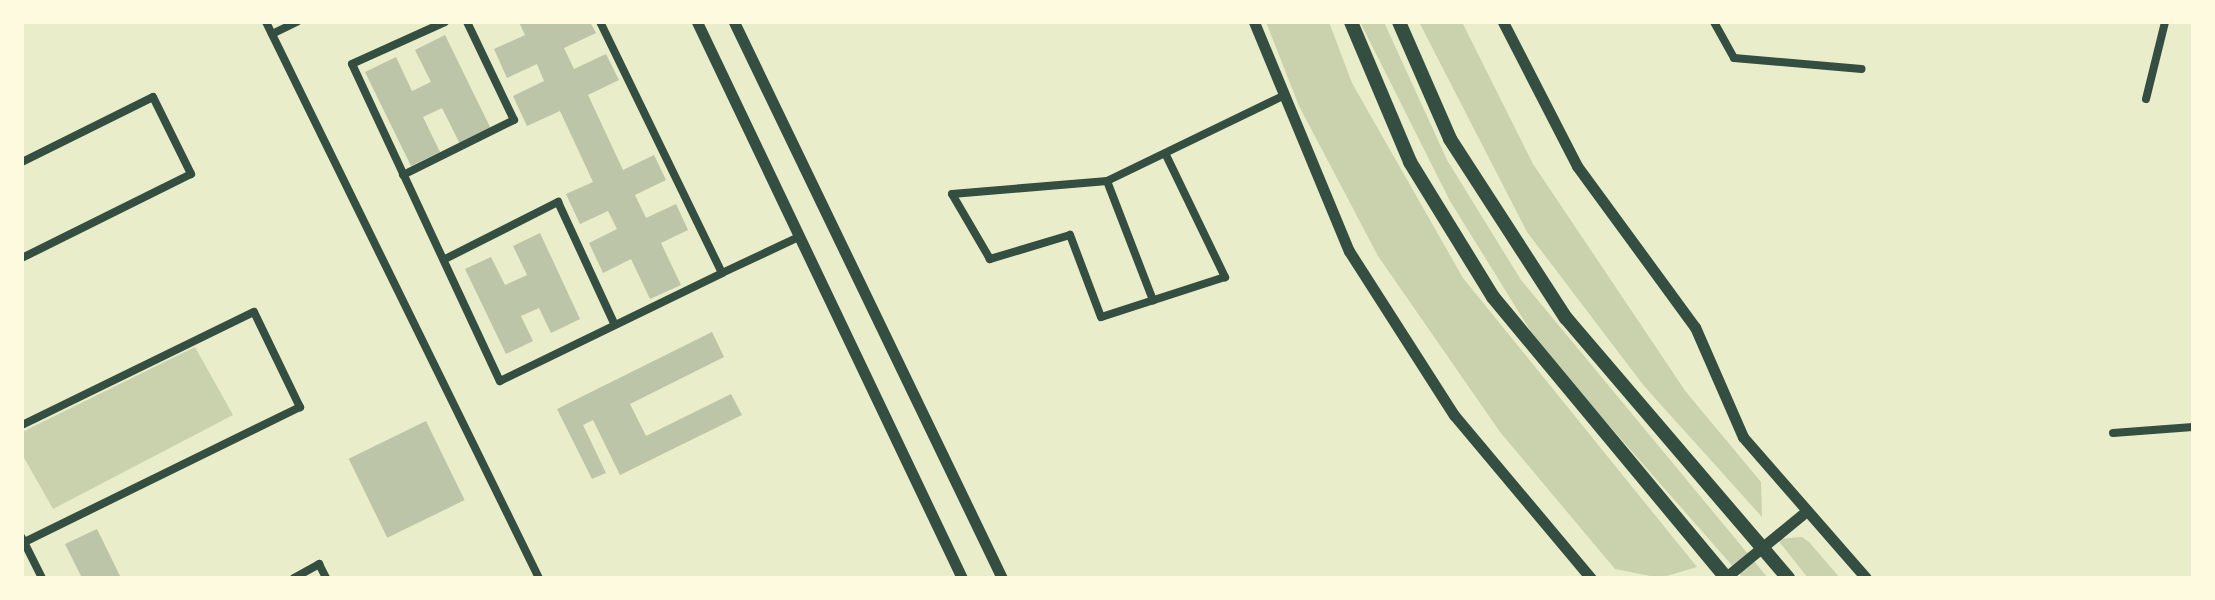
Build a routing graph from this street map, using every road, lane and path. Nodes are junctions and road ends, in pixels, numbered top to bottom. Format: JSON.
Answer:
{"nodes":[{"id":1,"x":266,"y":22,"type":"edge"},
{"id":2,"x":297,"y":22,"type":"edge"},
{"id":3,"x":445,"y":22,"type":"edge"},
{"id":4,"x":467,"y":22,"type":"edge"},
{"id":5,"x":600,"y":22,"type":"edge"},
{"id":6,"x":697,"y":22,"type":"edge"},
{"id":7,"x":734,"y":22,"type":"edge"},
{"id":8,"x":1254,"y":22,"type":"edge"},
{"id":9,"x":1351,"y":22,"type":"edge"},
{"id":10,"x":1399,"y":22,"type":"edge"},
{"id":11,"x":1503,"y":22,"type":"edge"},
{"id":12,"x":1714,"y":22,"type":"edge"},
{"id":13,"x":2165,"y":22,"type":"edge"},
{"id":14,"x":272,"y":34,"type":"junction"},
{"id":15,"x":1862,"y":69,"type":"dead end"},
{"id":16,"x":1281,"y":97,"type":"junction"},
{"id":17,"x":2146,"y":99,"type":"dead end"},
{"id":18,"x":1166,"y":155,"type":"junction"},
{"id":19,"x":22,"y":162,"type":"edge"},
{"id":20,"x":403,"y":175,"type":"junction"},
{"id":21,"x":1107,"y":181,"type":"junction"},
{"id":22,"x":799,"y":237,"type":"junction"},
{"id":23,"x":22,"y":258,"type":"edge"},
{"id":24,"x":445,"y":259,"type":"junction"},
{"id":25,"x":722,"y":273,"type":"junction"},
{"id":26,"x":1153,"y":300,"type":"junction"},
{"id":27,"x":614,"y":323,"type":"junction"},
{"id":28,"x":22,"y":425,"type":"edge"},
{"id":29,"x":2193,"y":427,"type":"edge"},
{"id":30,"x":2113,"y":433,"type":"dead end"},
{"id":31,"x":1804,"y":513,"type":"junction"},
{"id":32,"x":23,"y":539,"type":"edge"},
{"id":33,"x":1783,"y":573,"type":"edge"},
{"id":34,"x":42,"y":578,"type":"edge"},
{"id":35,"x":294,"y":578,"type":"edge"},
{"id":36,"x":326,"y":578,"type":"edge"},
{"id":37,"x":539,"y":578,"type":"edge"},
{"id":38,"x":962,"y":578,"type":"edge"},
{"id":39,"x":1002,"y":578,"type":"edge"},
{"id":40,"x":1591,"y":578,"type":"edge"},
{"id":41,"x":1725,"y":578,"type":"edge"},
{"id":42,"x":1866,"y":578,"type":"edge"}],
"edges":[{"from":1,"to":14,"type":"street"},
{"from":2,"to":14,"type":"street"},
{"from":3,"to":20,"type":"street"},
{"from":4,"to":20,"type":"street"},
{"from":5,"to":25,"type":"street"},
{"from":6,"to":22,"type":"street"},
{"from":7,"to":39,"type":"street"},
{"from":8,"to":16,"type":"street"},
{"from":9,"to":41,"type":"highway"},
{"from":10,"to":33,"type":"highway"},
{"from":11,"to":31,"type":"street"},
{"from":12,"to":15,"type":"street"},
{"from":13,"to":17,"type":"street"},
{"from":14,"to":37,"type":"street"},
{"from":16,"to":18,"type":"street"},
{"from":16,"to":40,"type":"street"},
{"from":18,"to":21,"type":"street"},
{"from":18,"to":26,"type":"street"},
{"from":19,"to":23,"type":"street"},
{"from":20,"to":24,"type":"street"},
{"from":21,"to":26,"type":"street"},
{"from":21,"to":26,"type":"street"},
{"from":22,"to":25,"type":"street"},
{"from":22,"to":38,"type":"street"},
{"from":24,"to":27,"type":"street"},
{"from":24,"to":27,"type":"street"},
{"from":25,"to":27,"type":"street"},
{"from":28,"to":32,"type":"street"},
{"from":29,"to":30,"type":"street"},
{"from":31,"to":41,"type":"street"},
{"from":31,"to":42,"type":"street"},
{"from":32,"to":34,"type":"street"},
{"from":35,"to":36,"type":"street"}]}
